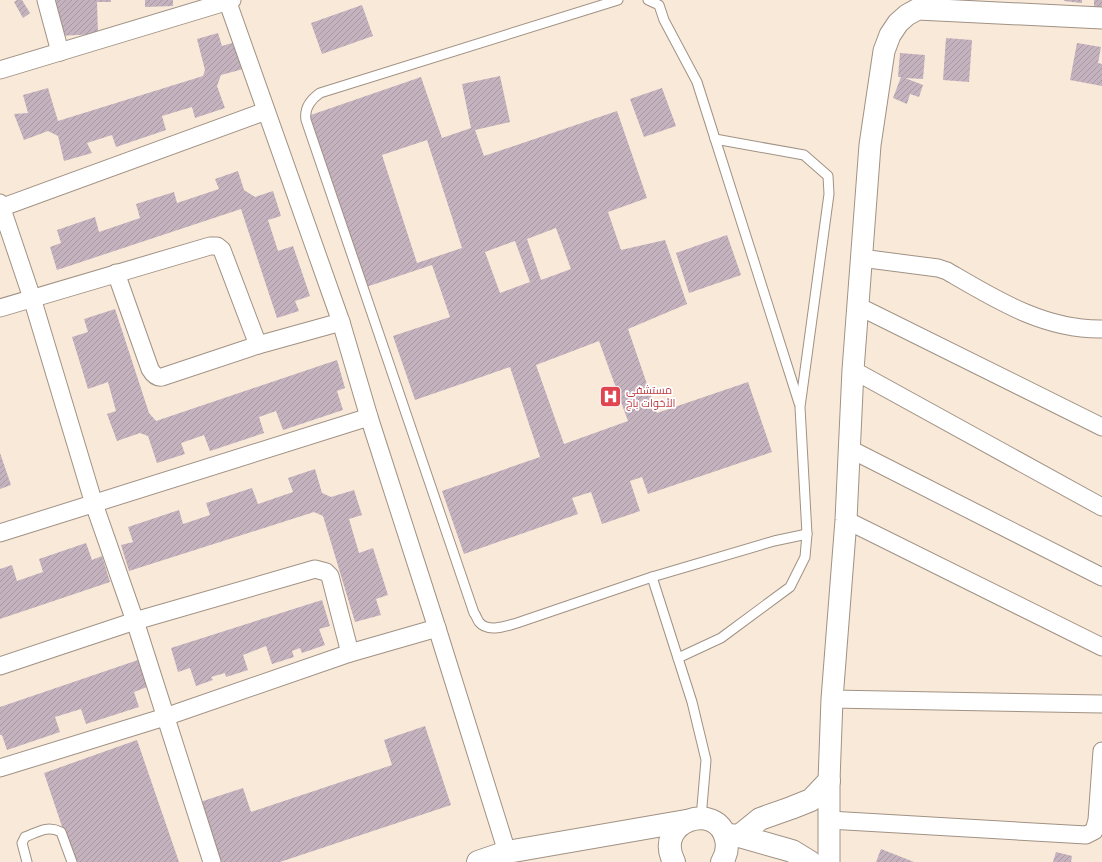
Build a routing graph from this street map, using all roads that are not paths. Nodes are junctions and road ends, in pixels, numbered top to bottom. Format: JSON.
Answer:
{"nodes":[{"id":1,"x":46,"y":0,"type":"edge"},
{"id":2,"x":618,"y":0,"type":"edge"},
{"id":3,"x":648,"y":0,"type":"edge"},
{"id":4,"x":229,"y":1,"type":"edge"},
{"id":5,"x":918,"y":5,"type":"edge"},
{"id":6,"x":1102,"y":18,"type":"edge"},
{"id":7,"x":60,"y":52,"type":"junction"},
{"id":8,"x":0,"y":70,"type":"edge"},
{"id":9,"x":266,"y":111,"type":"junction"},
{"id":10,"x":715,"y":139,"type":"junction"},
{"id":11,"x":1,"y":206,"type":"edge"},
{"id":12,"x":861,"y":258,"type":"junction"},
{"id":13,"x":116,"y":273,"type":"junction"},
{"id":14,"x":32,"y":298,"type":"junction"},
{"id":15,"x":858,"y":306,"type":"junction"},
{"id":16,"x":0,"y":308,"type":"edge"},
{"id":17,"x":341,"y":322,"type":"junction"},
{"id":18,"x":1102,"y":329,"type":"edge"},
{"id":19,"x":258,"y":345,"type":"junction"},
{"id":20,"x":853,"y":370,"type":"junction"},
{"id":21,"x":800,"y":407,"type":"junction"},
{"id":22,"x":369,"y":417,"type":"junction"},
{"id":23,"x":1102,"y":427,"type":"edge"},
{"id":24,"x":850,"y":449,"type":"junction"},
{"id":25,"x":94,"y":504,"type":"junction"},
{"id":26,"x":1102,"y":507,"type":"edge"},
{"id":27,"x":846,"y":520,"type":"junction"},
{"id":28,"x":0,"y":533,"type":"edge"},
{"id":29,"x":807,"y":534,"type":"junction"},
{"id":30,"x":652,"y":577,"type":"junction"},
{"id":31,"x":1102,"y":577,"type":"edge"},
{"id":32,"x":135,"y":621,"type":"junction"},
{"id":33,"x":437,"y":628,"type":"junction"},
{"id":34,"x":1102,"y":647,"type":"edge"},
{"id":35,"x":350,"y":653,"type":"junction"},
{"id":36,"x":678,"y":658,"type":"junction"},
{"id":37,"x":0,"y":666,"type":"edge"},
{"id":38,"x":832,"y":699,"type":"junction"},
{"id":39,"x":1102,"y":704,"type":"edge"},
{"id":40,"x":165,"y":717,"type":"junction"},
{"id":41,"x":1102,"y":751,"type":"edge"},
{"id":42,"x":0,"y":768,"type":"edge"},
{"id":43,"x":829,"y":781,"type":"junction"},
{"id":44,"x":1101,"y":789,"type":"edge"},
{"id":45,"x":693,"y":819,"type":"junction"},
{"id":46,"x":829,"y":820,"type":"junction"},
{"id":47,"x":732,"y":836,"type":"junction"},
{"id":48,"x":507,"y":852,"type":"junction"},
{"id":49,"x":27,"y":862,"type":"edge"},
{"id":50,"x":72,"y":862,"type":"edge"},
{"id":51,"x":212,"y":862,"type":"edge"},
{"id":52,"x":478,"y":862,"type":"edge"},
{"id":53,"x":674,"y":862,"type":"edge"},
{"id":54,"x":722,"y":862,"type":"edge"},
{"id":55,"x":810,"y":862,"type":"edge"},
{"id":56,"x":829,"y":862,"type":"edge"}],
"edges":[{"from":1,"to":7,"type":"street"},
{"from":2,"to":30,"type":"lane"},
{"from":3,"to":10,"type":"lane"},
{"from":4,"to":7,"type":"street"},
{"from":4,"to":9,"type":"street"},
{"from":5,"to":6,"type":"street"},
{"from":5,"to":12,"type":"street"},
{"from":7,"to":8,"type":"street"},
{"from":9,"to":11,"type":"street"},
{"from":9,"to":17,"type":"street"},
{"from":10,"to":21,"type":"lane"},
{"from":10,"to":21,"type":"lane"},
{"from":11,"to":14,"type":"street"},
{"from":12,"to":15,"type":"street"},
{"from":12,"to":18,"type":"street"},
{"from":13,"to":14,"type":"street"},
{"from":13,"to":19,"type":"street"},
{"from":13,"to":19,"type":"street"},
{"from":14,"to":16,"type":"street"},
{"from":14,"to":25,"type":"street"},
{"from":15,"to":20,"type":"street"},
{"from":15,"to":23,"type":"street"},
{"from":17,"to":19,"type":"street"},
{"from":17,"to":22,"type":"street"},
{"from":20,"to":24,"type":"street"},
{"from":20,"to":26,"type":"street"},
{"from":21,"to":29,"type":"lane"},
{"from":22,"to":25,"type":"street"},
{"from":22,"to":33,"type":"street"},
{"from":24,"to":27,"type":"street"},
{"from":24,"to":31,"type":"street"},
{"from":25,"to":28,"type":"street"},
{"from":25,"to":32,"type":"street"},
{"from":27,"to":34,"type":"street"},
{"from":27,"to":38,"type":"street"},
{"from":29,"to":30,"type":"lane"},
{"from":29,"to":36,"type":"lane"},
{"from":30,"to":36,"type":"lane"},
{"from":32,"to":35,"type":"street"},
{"from":32,"to":37,"type":"street"},
{"from":32,"to":40,"type":"street"},
{"from":33,"to":35,"type":"street"},
{"from":33,"to":48,"type":"street"},
{"from":35,"to":40,"type":"street"},
{"from":36,"to":45,"type":"lane"},
{"from":38,"to":39,"type":"street"},
{"from":38,"to":43,"type":"street"},
{"from":40,"to":42,"type":"street"},
{"from":40,"to":51,"type":"street"},
{"from":41,"to":44,"type":"street"},
{"from":43,"to":46,"type":"street"},
{"from":43,"to":47,"type":"main road"},
{"from":44,"to":46,"type":"street"},
{"from":45,"to":47,"type":"main road"},
{"from":45,"to":48,"type":"main road"},
{"from":45,"to":53,"type":"main road"},
{"from":46,"to":56,"type":"street"},
{"from":47,"to":54,"type":"main road"},
{"from":47,"to":55,"type":"main road"},
{"from":48,"to":52,"type":"main road"},
{"from":49,"to":50,"type":"lane"}]}
